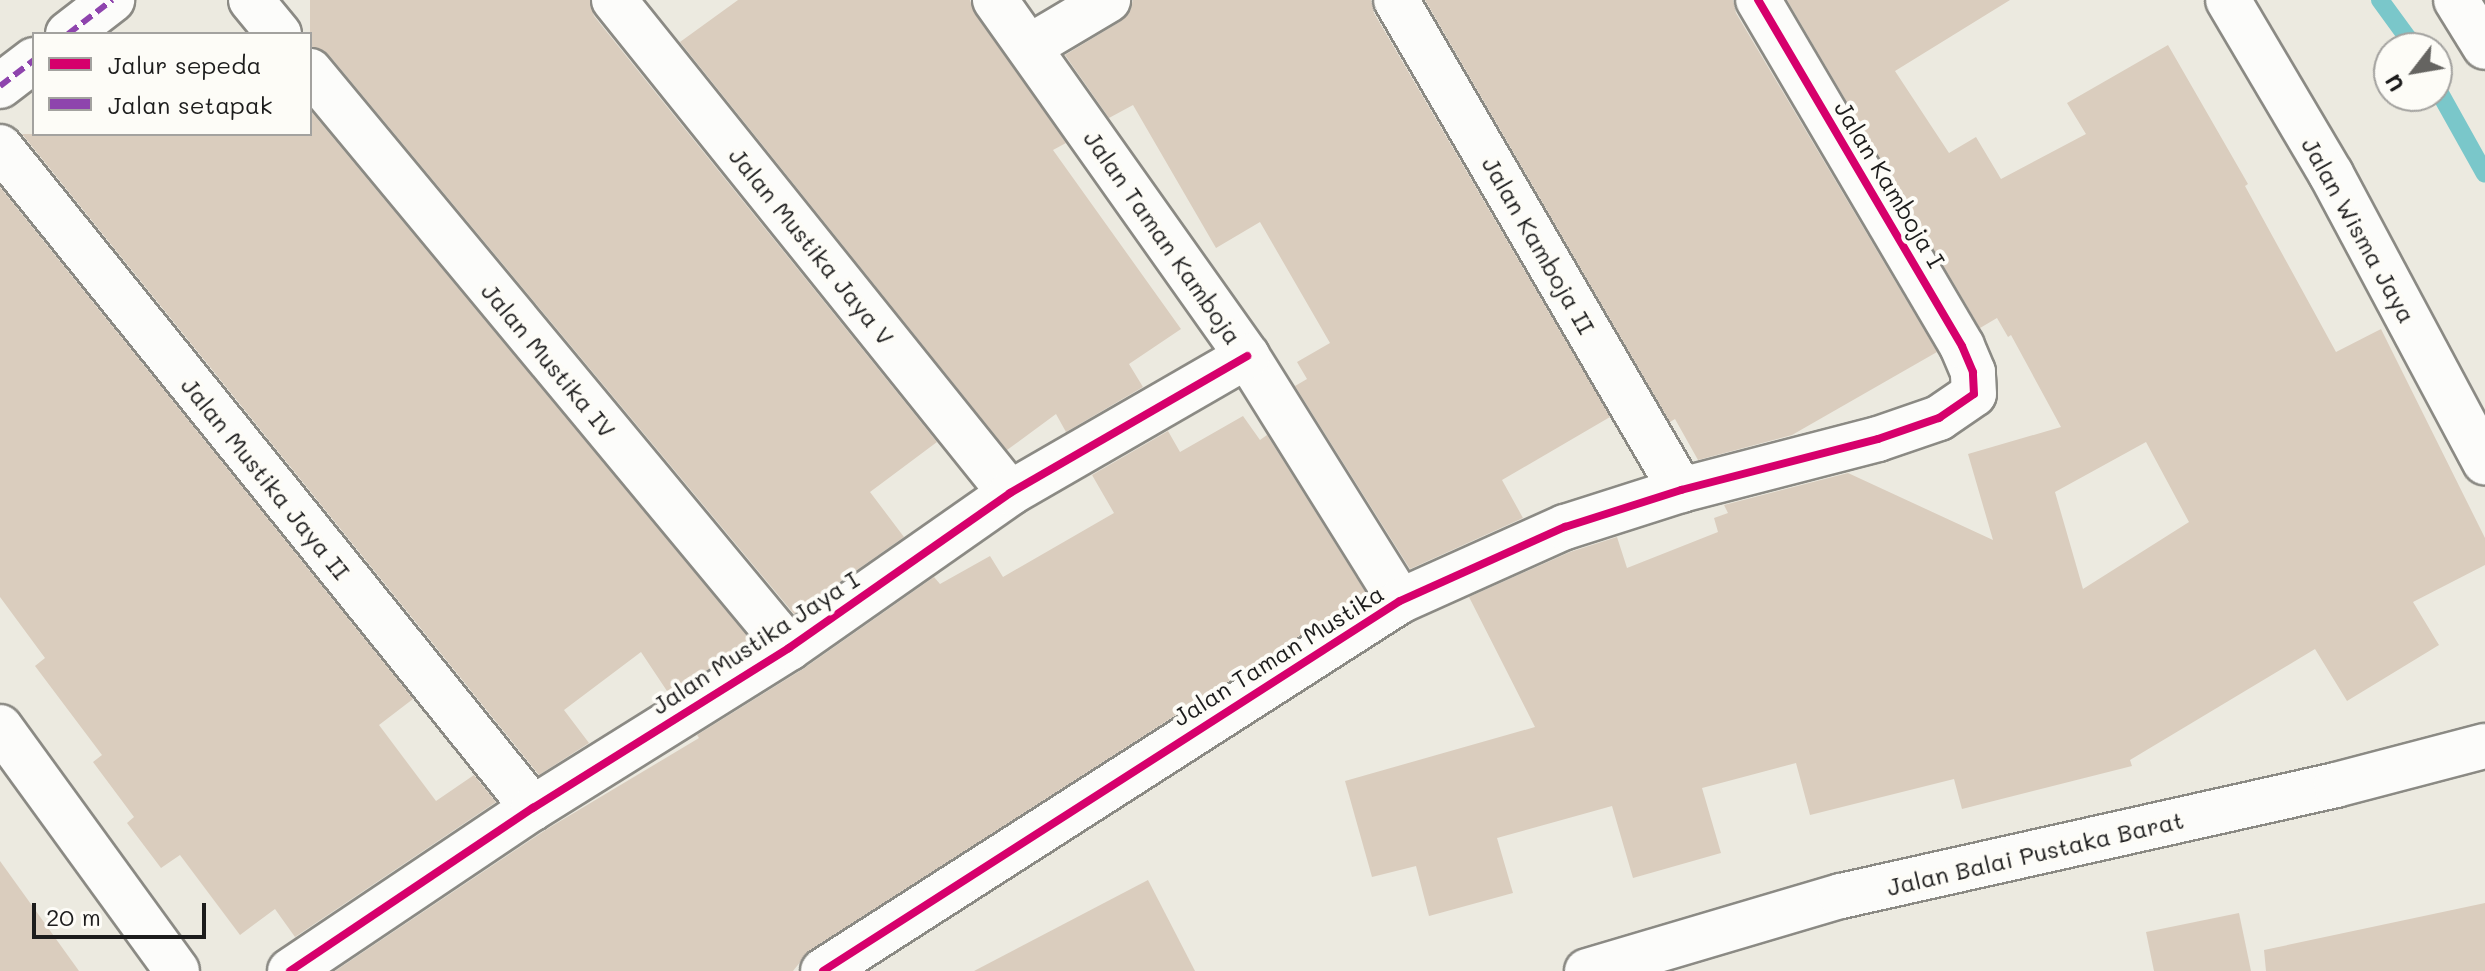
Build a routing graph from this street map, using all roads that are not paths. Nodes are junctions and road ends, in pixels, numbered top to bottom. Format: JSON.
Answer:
{"nodes":[{"id":1,"x":112,"y":0,"type":"edge"},
{"id":2,"x":251,"y":0,"type":"edge"},
{"id":3,"x":614,"y":0,"type":"edge"},
{"id":4,"x":995,"y":0,"type":"edge"},
{"id":5,"x":1108,"y":0,"type":"edge"},
{"id":6,"x":1396,"y":0,"type":"edge"},
{"id":7,"x":1758,"y":0,"type":"edge"},
{"id":8,"x":2228,"y":0,"type":"edge"},
{"id":9,"x":2456,"y":0,"type":"edge"},
{"id":10,"x":71,"y":32,"type":"edge"},
{"id":11,"x":277,"y":32,"type":"edge"},
{"id":12,"x":1029,"y":47,"type":"junction"},
{"id":13,"x":2485,"y":47,"type":"edge"},
{"id":14,"x":32,"y":62,"type":"edge"},
{"id":15,"x":312,"y":73,"type":"edge"},
{"id":16,"x":0,"y":86,"type":"edge"},
{"id":17,"x":0,"y":147,"type":"edge"},
{"id":18,"x":1247,"y":356,"type":"junction"},
{"id":19,"x":1974,"y":394,"type":"joint"},
{"id":20,"x":2485,"y":462,"type":"edge"},
{"id":21,"x":1681,"y":490,"type":"junction"},
{"id":22,"x":1010,"y":493,"type":"junction"},
{"id":23,"x":1400,"y":601,"type":"junction"},
{"id":24,"x":789,"y":648,"type":"junction"},
{"id":25,"x":0,"y":727,"type":"edge"},
{"id":26,"x":2485,"y":746,"type":"edge"},
{"id":27,"x":533,"y":808,"type":"junction"},
{"id":28,"x":177,"y":971,"type":"edge"},
{"id":29,"x":290,"y":971,"type":"edge"},
{"id":30,"x":823,"y":971,"type":"edge"},
{"id":31,"x":1587,"y":971,"type":"edge"}],
"edges":[{"from":1,"to":10,"type":"street"},
{"from":2,"to":11,"type":"street"},
{"from":3,"to":22,"type":"street","name":"Jalan Mustika Jaya V"},
{"from":4,"to":12,"type":"street","name":"Jalan Taman Kamboja"},
{"from":5,"to":12,"type":"street"},
{"from":6,"to":21,"type":"street","name":"Jalan Kamboja II"},
{"from":7,"to":19,"type":"street","name":"Jalan Kamboja I"},
{"from":8,"to":20,"type":"street","name":"Jalan Wisma Jaya"},
{"from":9,"to":13,"type":"street"},
{"from":12,"to":18,"type":"street","name":"Jalan Taman Kamboja"},
{"from":14,"to":16,"type":"street"},
{"from":15,"to":24,"type":"street","name":"Jalan Mustika IV"},
{"from":17,"to":27,"type":"street","name":"Jalan Mustika Jaya II"},
{"from":18,"to":22,"type":"street","name":"Jalan Mustika Jaya I"},
{"from":18,"to":23,"type":"street","name":"Jalan Taman Kamboja"},
{"from":19,"to":21,"type":"street","name":"Jalan Taman Mustika"},
{"from":21,"to":23,"type":"street","name":"Jalan Taman Mustika"},
{"from":22,"to":24,"type":"street","name":"Jalan Mustika Jaya I"},
{"from":23,"to":30,"type":"street","name":"Jalan Taman Mustika"},
{"from":24,"to":27,"type":"street","name":"Jalan Mustika Jaya I"},
{"from":25,"to":28,"type":"street"},
{"from":26,"to":31,"type":"street","name":"Jalan Balai Pustaka Barat"},
{"from":27,"to":29,"type":"street","name":"Jalan Mustika Jaya I"}]}
